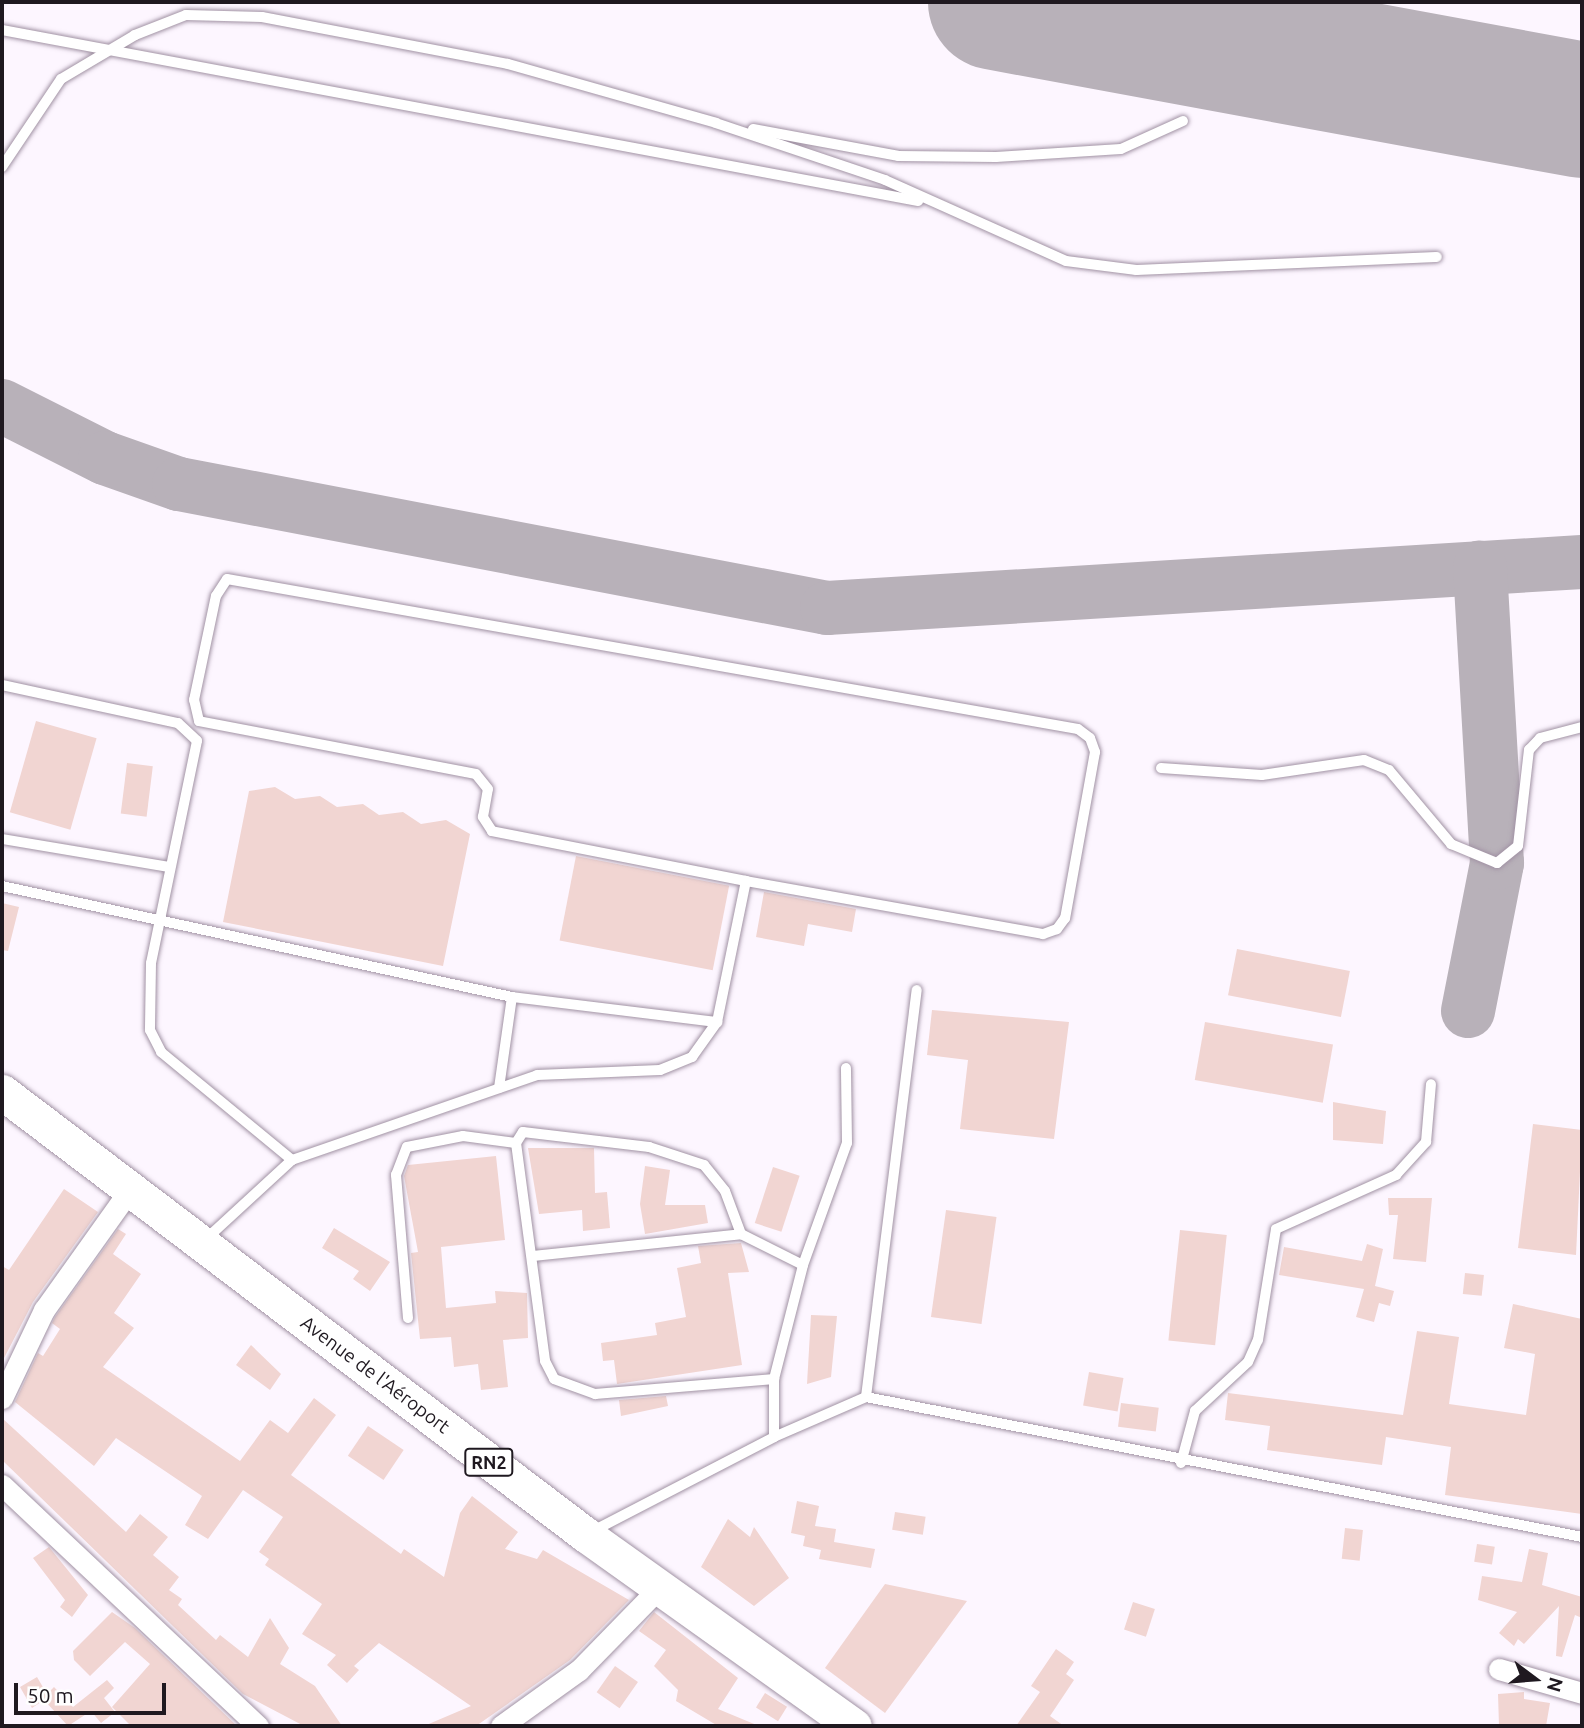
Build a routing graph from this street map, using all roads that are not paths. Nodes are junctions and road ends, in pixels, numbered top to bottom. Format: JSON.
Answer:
{"nodes":[{"id":1,"x":2,"y":30,"type":"edge"},
{"id":2,"x":108,"y":51,"type":"junction"},
{"id":3,"x":1183,"y":121,"type":"dead end"},
{"id":4,"x":716,"y":122,"type":"junction"},
{"id":5,"x":2,"y":167,"type":"edge"},
{"id":6,"x":931,"y":203,"type":"junction"},
{"id":7,"x":1437,"y":257,"type":"dead end"},
{"id":8,"x":2,"y":685,"type":"edge"},
{"id":9,"x":1582,"y":727,"type":"edge"},
{"id":10,"x":1161,"y":768,"type":"dead end"},
{"id":11,"x":2,"y":839,"type":"edge"},
{"id":12,"x":170,"y":867,"type":"junction"},
{"id":13,"x":747,"y":881,"type":"junction"},
{"id":14,"x":2,"y":886,"type":"edge"},
{"id":15,"x":162,"y":919,"type":"junction"},
{"id":16,"x":916,"y":990,"type":"dead end"},
{"id":17,"x":512,"y":997,"type":"junction"},
{"id":18,"x":717,"y":1022,"type":"junction"},
{"id":19,"x":846,"y":1068,"type":"dead end"},
{"id":20,"x":1430,"y":1084,"type":"dead end"},
{"id":21,"x":499,"y":1088,"type":"junction"},
{"id":22,"x":2,"y":1092,"type":"edge"},
{"id":23,"x":516,"y":1143,"type":"junction"},
{"id":24,"x":292,"y":1160,"type":"junction"},
{"id":25,"x":129,"y":1191,"type":"junction"},
{"id":26,"x":741,"y":1234,"type":"junction"},
{"id":27,"x":201,"y":1243,"type":"junction"},
{"id":28,"x":533,"y":1256,"type":"junction"},
{"id":29,"x":803,"y":1265,"type":"junction"},
{"id":30,"x":408,"y":1318,"type":"dead end"},
{"id":31,"x":774,"y":1379,"type":"junction"},
{"id":32,"x":866,"y":1397,"type":"junction"},
{"id":33,"x":2,"y":1398,"type":"edge"},
{"id":34,"x":774,"y":1437,"type":"junction"},
{"id":35,"x":1181,"y":1463,"type":"junction"},
{"id":36,"x":2,"y":1485,"type":"edge"},
{"id":37,"x":586,"y":1535,"type":"junction"},
{"id":38,"x":1582,"y":1536,"type":"edge"},
{"id":39,"x":660,"y":1588,"type":"junction"},
{"id":40,"x":1499,"y":1670,"type":"dead end"},
{"id":41,"x":1582,"y":1693,"type":"edge"},
{"id":42,"x":819,"y":1715,"type":"edge"},
{"id":43,"x":258,"y":1726,"type":"edge"},
{"id":44,"x":500,"y":1726,"type":"edge"},
{"id":45,"x":854,"y":1726,"type":"edge"}],
"edges":[{"from":1,"to":2,"type":"lane"},
{"from":2,"to":4,"type":"lane"},
{"from":2,"to":5,"type":"lane"},
{"from":2,"to":6,"type":"lane"},
{"from":3,"to":4,"type":"lane"},
{"from":4,"to":6,"type":"lane"},
{"from":6,"to":7,"type":"lane"},
{"from":8,"to":12,"type":"lane"},
{"from":9,"to":10,"type":"lane"},
{"from":11,"to":12,"type":"lane"},
{"from":12,"to":15,"type":"lane"},
{"from":13,"to":13,"type":"lane"},
{"from":13,"to":18,"type":"lane"},
{"from":14,"to":15,"type":"lane"},
{"from":15,"to":17,"type":"lane"},
{"from":15,"to":24,"type":"lane"},
{"from":16,"to":32,"type":"lane"},
{"from":17,"to":18,"type":"lane"},
{"from":17,"to":21,"type":"lane"},
{"from":18,"to":21,"type":"lane"},
{"from":19,"to":29,"type":"lane"},
{"from":20,"to":35,"type":"lane"},
{"from":21,"to":24,"type":"lane"},
{"from":22,"to":25,"type":"highway","name":"Avenue de l'Aéroport","number":"RN2"},
{"from":23,"to":26,"type":"lane"},
{"from":23,"to":28,"type":"lane"},
{"from":23,"to":30,"type":"lane"},
{"from":24,"to":27,"type":"lane"},
{"from":25,"to":27,"type":"highway","name":"Avenue de l'Aéroport","number":"RN2"},
{"from":25,"to":33,"type":"street"},
{"from":26,"to":28,"type":"lane"},
{"from":26,"to":29,"type":"lane"},
{"from":27,"to":37,"type":"highway","name":"Avenue de l'Aéroport","number":"RN2"},
{"from":28,"to":31,"type":"lane"},
{"from":29,"to":31,"type":"lane"},
{"from":31,"to":34,"type":"lane"},
{"from":32,"to":34,"type":"lane"},
{"from":32,"to":35,"type":"lane"},
{"from":34,"to":37,"type":"lane"},
{"from":35,"to":38,"type":"lane"},
{"from":36,"to":43,"type":"street"},
{"from":37,"to":39,"type":"highway","name":"Avenue de l'Aéroport","number":"RN2"},
{"from":39,"to":42,"type":"highway","name":"Avenue de l'Aéroport","number":"RN2"},
{"from":39,"to":44,"type":"street"},
{"from":40,"to":41,"type":"street"},
{"from":42,"to":45,"type":"highway","name":"Avenue de l'Aéroport","number":"RN2"}]}
